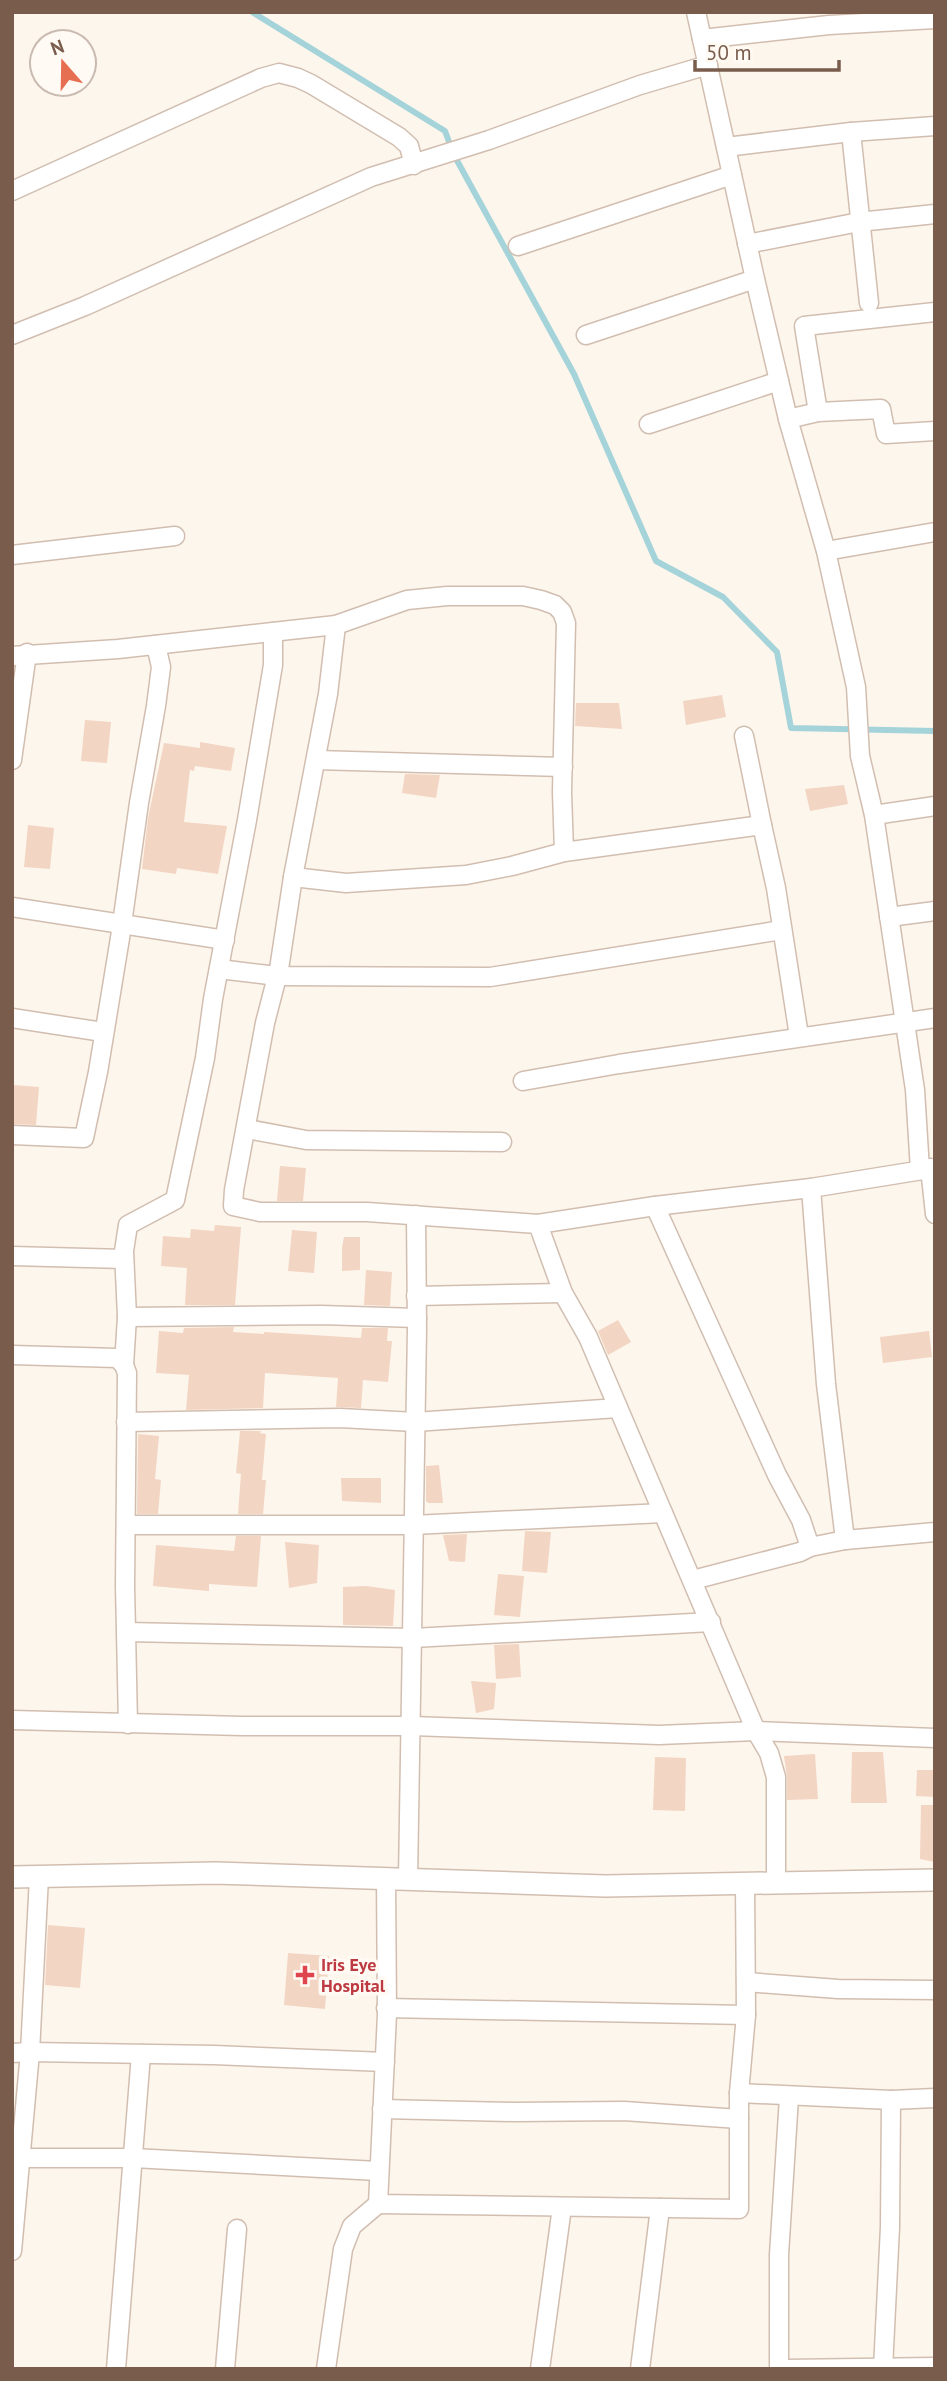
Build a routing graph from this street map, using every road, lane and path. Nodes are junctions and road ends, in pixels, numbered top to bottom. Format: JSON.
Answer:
{"nodes":[{"id":1,"x":696,"y":12,"type":"edge"},
{"id":2,"x":827,"y":18,"type":"edge"},
{"id":3,"x":935,"y":19,"type":"edge"},
{"id":4,"x":702,"y":39,"type":"junction"},
{"id":5,"x":708,"y":65,"type":"junction"},
{"id":6,"x":935,"y":126,"type":"edge"},
{"id":7,"x":851,"y":132,"type":"junction"},
{"id":8,"x":726,"y":147,"type":"junction"},
{"id":9,"x":414,"y":165,"type":"junction"},
{"id":10,"x":732,"y":175,"type":"junction"},
{"id":11,"x":12,"y":191,"type":"edge"},
{"id":12,"x":935,"y":214,"type":"edge"},
{"id":13,"x":859,"y":222,"type":"junction"},
{"id":14,"x":747,"y":244,"type":"junction"},
{"id":15,"x":518,"y":246,"type":"dead end"},
{"id":16,"x":755,"y":279,"type":"junction"},
{"id":17,"x":869,"y":303,"type":"dead end"},
{"id":18,"x":935,"y":312,"type":"edge"},
{"id":19,"x":12,"y":335,"type":"edge"},
{"id":20,"x":586,"y":335,"type":"dead end"},
{"id":21,"x":779,"y":381,"type":"junction"},
{"id":22,"x":818,"y":412,"type":"junction"},
{"id":23,"x":788,"y":419,"type":"junction"},
{"id":24,"x":649,"y":424,"type":"dead end"},
{"id":25,"x":935,"y":431,"type":"edge"},
{"id":26,"x":935,"y":532,"type":"edge"},
{"id":27,"x":175,"y":536,"type":"dead end"},
{"id":28,"x":826,"y":551,"type":"junction"},
{"id":29,"x":12,"y":555,"type":"edge"},
{"id":30,"x":336,"y":625,"type":"junction"},
{"id":31,"x":273,"y":632,"type":"junction"},
{"id":32,"x":156,"y":645,"type":"junction"},
{"id":33,"x":20,"y":654,"type":"edge"},
{"id":34,"x":744,"y":736,"type":"dead end"},
{"id":35,"x":12,"y":760,"type":"edge"},
{"id":36,"x":316,"y":760,"type":"junction"},
{"id":37,"x":563,"y":767,"type":"junction"},
{"id":38,"x":935,"y":806,"type":"edge"},
{"id":39,"x":874,"y":815,"type":"junction"},
{"id":40,"x":762,"y":825,"type":"junction"},
{"id":41,"x":564,"y":852,"type":"junction"},
{"id":42,"x":293,"y":877,"type":"junction"},
{"id":43,"x":12,"y":907,"type":"edge"},
{"id":44,"x":935,"y":911,"type":"edge"},
{"id":45,"x":889,"y":917,"type":"junction"},
{"id":46,"x":122,"y":924,"type":"junction"},
{"id":47,"x":782,"y":930,"type":"junction"},
{"id":48,"x":225,"y":940,"type":"junction"},
{"id":49,"x":219,"y":968,"type":"junction"},
{"id":50,"x":277,"y":976,"type":"junction"},
{"id":51,"x":12,"y":1018,"type":"edge"},
{"id":52,"x":935,"y":1018,"type":"edge"},
{"id":53,"x":904,"y":1023,"type":"junction"},
{"id":54,"x":103,"y":1032,"type":"junction"},
{"id":55,"x":799,"y":1036,"type":"junction"},
{"id":56,"x":523,"y":1081,"type":"dead end"},
{"id":57,"x":247,"y":1129,"type":"junction"},
{"id":58,"x":12,"y":1135,"type":"edge"},
{"id":59,"x":502,"y":1142,"type":"dead end"},
{"id":60,"x":928,"y":1169,"type":"edge"},
{"id":61,"x":811,"y":1188,"type":"junction"},
{"id":62,"x":654,"y":1206,"type":"junction"},
{"id":63,"x":416,"y":1214,"type":"junction"},
{"id":64,"x":935,"y":1214,"type":"edge"},
{"id":65,"x":538,"y":1224,"type":"junction"},
{"id":66,"x":12,"y":1256,"type":"edge"},
{"id":67,"x":124,"y":1259,"type":"junction"},
{"id":68,"x":563,"y":1293,"type":"junction"},
{"id":69,"x":416,"y":1296,"type":"junction"},
{"id":70,"x":127,"y":1317,"type":"junction"},
{"id":71,"x":417,"y":1318,"type":"junction"},
{"id":72,"x":12,"y":1355,"type":"edge"},
{"id":73,"x":124,"y":1365,"type":"junction"},
{"id":74,"x":618,"y":1408,"type":"junction"},
{"id":75,"x":126,"y":1422,"type":"junction"},
{"id":76,"x":415,"y":1422,"type":"junction"},
{"id":77,"x":663,"y":1513,"type":"junction"},
{"id":78,"x":127,"y":1525,"type":"junction"},
{"id":79,"x":413,"y":1525,"type":"junction"},
{"id":80,"x":935,"y":1532,"type":"edge"},
{"id":81,"x":845,"y":1539,"type":"junction"},
{"id":82,"x":810,"y":1547,"type":"junction"},
{"id":83,"x":693,"y":1580,"type":"junction"},
{"id":84,"x":710,"y":1622,"type":"junction"},
{"id":85,"x":127,"y":1632,"type":"junction"},
{"id":86,"x":413,"y":1638,"type":"junction"},
{"id":87,"x":12,"y":1720,"type":"edge"},
{"id":88,"x":128,"y":1724,"type":"junction"},
{"id":89,"x":412,"y":1726,"type":"junction"},
{"id":90,"x":756,"y":1731,"type":"junction"},
{"id":91,"x":935,"y":1738,"type":"edge"},
{"id":92,"x":12,"y":1877,"type":"edge"},
{"id":93,"x":39,"y":1877,"type":"junction"},
{"id":94,"x":386,"y":1878,"type":"junction"},
{"id":95,"x":408,"y":1879,"type":"junction"},
{"id":96,"x":935,"y":1880,"type":"edge"},
{"id":97,"x":745,"y":1883,"type":"junction"},
{"id":98,"x":776,"y":1883,"type":"junction"},
{"id":99,"x":746,"y":1982,"type":"junction"},
{"id":100,"x":935,"y":1990,"type":"edge"},
{"id":101,"x":386,"y":2008,"type":"junction"},
{"id":102,"x":746,"y":2015,"type":"junction"},
{"id":103,"x":21,"y":2053,"type":"edge"},
{"id":104,"x":141,"y":2054,"type":"junction"},
{"id":105,"x":385,"y":2062,"type":"junction"},
{"id":106,"x":739,"y":2093,"type":"junction"},
{"id":107,"x":789,"y":2097,"type":"junction"},
{"id":108,"x":935,"y":2098,"type":"edge"},
{"id":109,"x":891,"y":2100,"type":"junction"},
{"id":110,"x":382,"y":2109,"type":"junction"},
{"id":111,"x":739,"y":2119,"type":"junction"},
{"id":112,"x":133,"y":2158,"type":"junction"},
{"id":113,"x":16,"y":2159,"type":"edge"},
{"id":114,"x":378,"y":2171,"type":"junction"},
{"id":115,"x":378,"y":2204,"type":"junction"},
{"id":116,"x":562,"y":2207,"type":"junction"},
{"id":117,"x":660,"y":2208,"type":"junction"},
{"id":118,"x":237,"y":2229,"type":"dead end"},
{"id":119,"x":12,"y":2251,"type":"edge"},
{"id":120,"x":935,"y":2367,"type":"edge"},
{"id":121,"x":883,"y":2368,"type":"edge"},
{"id":122,"x":116,"y":2369,"type":"edge"},
{"id":123,"x":225,"y":2369,"type":"edge"},
{"id":124,"x":326,"y":2369,"type":"edge"},
{"id":125,"x":540,"y":2369,"type":"edge"},
{"id":126,"x":640,"y":2369,"type":"edge"},
{"id":127,"x":779,"y":2369,"type":"edge"},
{"id":128,"x":786,"y":2369,"type":"edge"}],
"edges":[{"from":1,"to":4,"type":"street"},
{"from":2,"to":3,"type":"street"},
{"from":2,"to":4,"type":"street"},
{"from":4,"to":5,"type":"street"},
{"from":5,"to":8,"type":"street"},
{"from":5,"to":9,"type":"street"},
{"from":6,"to":7,"type":"street"},
{"from":7,"to":8,"type":"street"},
{"from":7,"to":13,"type":"street"},
{"from":8,"to":10,"type":"street"},
{"from":9,"to":11,"type":"street"},
{"from":9,"to":19,"type":"street"},
{"from":10,"to":14,"type":"street"},
{"from":10,"to":15,"type":"street"},
{"from":12,"to":13,"type":"street"},
{"from":13,"to":14,"type":"street"},
{"from":13,"to":17,"type":"street"},
{"from":14,"to":16,"type":"street"},
{"from":16,"to":20,"type":"street"},
{"from":16,"to":21,"type":"street"},
{"from":18,"to":22,"type":"street"},
{"from":21,"to":23,"type":"street"},
{"from":21,"to":24,"type":"street"},
{"from":22,"to":23,"type":"street"},
{"from":22,"to":25,"type":"street"},
{"from":23,"to":28,"type":"street"},
{"from":26,"to":28,"type":"street"},
{"from":27,"to":29,"type":"street"},
{"from":28,"to":39,"type":"street"},
{"from":30,"to":31,"type":"street"},
{"from":30,"to":36,"type":"street"},
{"from":30,"to":37,"type":"street"},
{"from":31,"to":32,"type":"street"},
{"from":31,"to":48,"type":"street"},
{"from":32,"to":33,"type":"street"},
{"from":32,"to":46,"type":"street"},
{"from":33,"to":35,"type":"street"},
{"from":34,"to":40,"type":"street"},
{"from":36,"to":37,"type":"street"},
{"from":36,"to":42,"type":"street"},
{"from":37,"to":41,"type":"street"},
{"from":38,"to":39,"type":"street"},
{"from":39,"to":45,"type":"street"},
{"from":40,"to":41,"type":"street"},
{"from":40,"to":47,"type":"street"},
{"from":41,"to":42,"type":"street"},
{"from":42,"to":50,"type":"street"},
{"from":43,"to":46,"type":"street"},
{"from":44,"to":45,"type":"street"},
{"from":45,"to":53,"type":"street"},
{"from":46,"to":48,"type":"street"},
{"from":46,"to":54,"type":"street"},
{"from":47,"to":50,"type":"street"},
{"from":47,"to":55,"type":"street"},
{"from":48,"to":49,"type":"street"},
{"from":49,"to":50,"type":"street"},
{"from":49,"to":67,"type":"street"},
{"from":50,"to":57,"type":"street"},
{"from":51,"to":54,"type":"street"},
{"from":52,"to":53,"type":"street"},
{"from":53,"to":55,"type":"street"},
{"from":53,"to":60,"type":"street"},
{"from":54,"to":58,"type":"street"},
{"from":55,"to":56,"type":"street"},
{"from":57,"to":59,"type":"street"},
{"from":57,"to":63,"type":"street"},
{"from":60,"to":61,"type":"street"},
{"from":60,"to":64,"type":"street"},
{"from":61,"to":62,"type":"street"},
{"from":61,"to":81,"type":"street"},
{"from":62,"to":65,"type":"street"},
{"from":62,"to":82,"type":"street"},
{"from":63,"to":65,"type":"street"},
{"from":63,"to":69,"type":"street"},
{"from":65,"to":68,"type":"street"},
{"from":66,"to":67,"type":"street"},
{"from":67,"to":70,"type":"street"},
{"from":68,"to":69,"type":"street"},
{"from":68,"to":74,"type":"street"},
{"from":69,"to":71,"type":"street"},
{"from":70,"to":71,"type":"street"},
{"from":70,"to":73,"type":"street"},
{"from":71,"to":76,"type":"street"},
{"from":72,"to":73,"type":"street"},
{"from":73,"to":75,"type":"street"},
{"from":74,"to":76,"type":"street"},
{"from":74,"to":77,"type":"street"},
{"from":75,"to":76,"type":"street"},
{"from":75,"to":78,"type":"street"},
{"from":76,"to":79,"type":"street"},
{"from":77,"to":79,"type":"street"},
{"from":77,"to":83,"type":"street"},
{"from":78,"to":79,"type":"street"},
{"from":78,"to":85,"type":"street"},
{"from":79,"to":86,"type":"street"},
{"from":80,"to":81,"type":"street"},
{"from":81,"to":82,"type":"street"},
{"from":82,"to":83,"type":"street"},
{"from":83,"to":84,"type":"street"},
{"from":84,"to":86,"type":"street"},
{"from":84,"to":90,"type":"street"},
{"from":85,"to":86,"type":"street"},
{"from":85,"to":88,"type":"street"},
{"from":86,"to":89,"type":"street"},
{"from":87,"to":88,"type":"street"},
{"from":88,"to":89,"type":"street"},
{"from":89,"to":90,"type":"street"},
{"from":89,"to":95,"type":"street"},
{"from":90,"to":91,"type":"street"},
{"from":90,"to":98,"type":"street"},
{"from":92,"to":93,"type":"street"},
{"from":93,"to":94,"type":"street"},
{"from":93,"to":103,"type":"street"},
{"from":94,"to":95,"type":"street"},
{"from":94,"to":101,"type":"street"},
{"from":95,"to":97,"type":"street"},
{"from":96,"to":98,"type":"street"},
{"from":97,"to":98,"type":"street"},
{"from":97,"to":99,"type":"street"},
{"from":99,"to":100,"type":"street"},
{"from":99,"to":102,"type":"street"},
{"from":101,"to":102,"type":"street"},
{"from":101,"to":105,"type":"street"},
{"from":102,"to":106,"type":"street"},
{"from":103,"to":104,"type":"street"},
{"from":103,"to":113,"type":"street"},
{"from":104,"to":105,"type":"street"},
{"from":104,"to":112,"type":"street"},
{"from":105,"to":110,"type":"street"},
{"from":106,"to":107,"type":"street"},
{"from":106,"to":111,"type":"street"},
{"from":107,"to":109,"type":"street"},
{"from":107,"to":127,"type":"street"},
{"from":108,"to":109,"type":"street"},
{"from":109,"to":121,"type":"street"},
{"from":110,"to":111,"type":"street"},
{"from":110,"to":114,"type":"street"},
{"from":111,"to":117,"type":"street"},
{"from":112,"to":113,"type":"street"},
{"from":112,"to":114,"type":"street"},
{"from":112,"to":122,"type":"street"},
{"from":113,"to":119,"type":"street"},
{"from":114,"to":115,"type":"street"},
{"from":115,"to":116,"type":"street"},
{"from":115,"to":124,"type":"street"},
{"from":116,"to":117,"type":"street"},
{"from":116,"to":125,"type":"street"},
{"from":117,"to":126,"type":"street"},
{"from":118,"to":123,"type":"street"},
{"from":120,"to":121,"type":"street"},
{"from":121,"to":128,"type":"street"}]}
